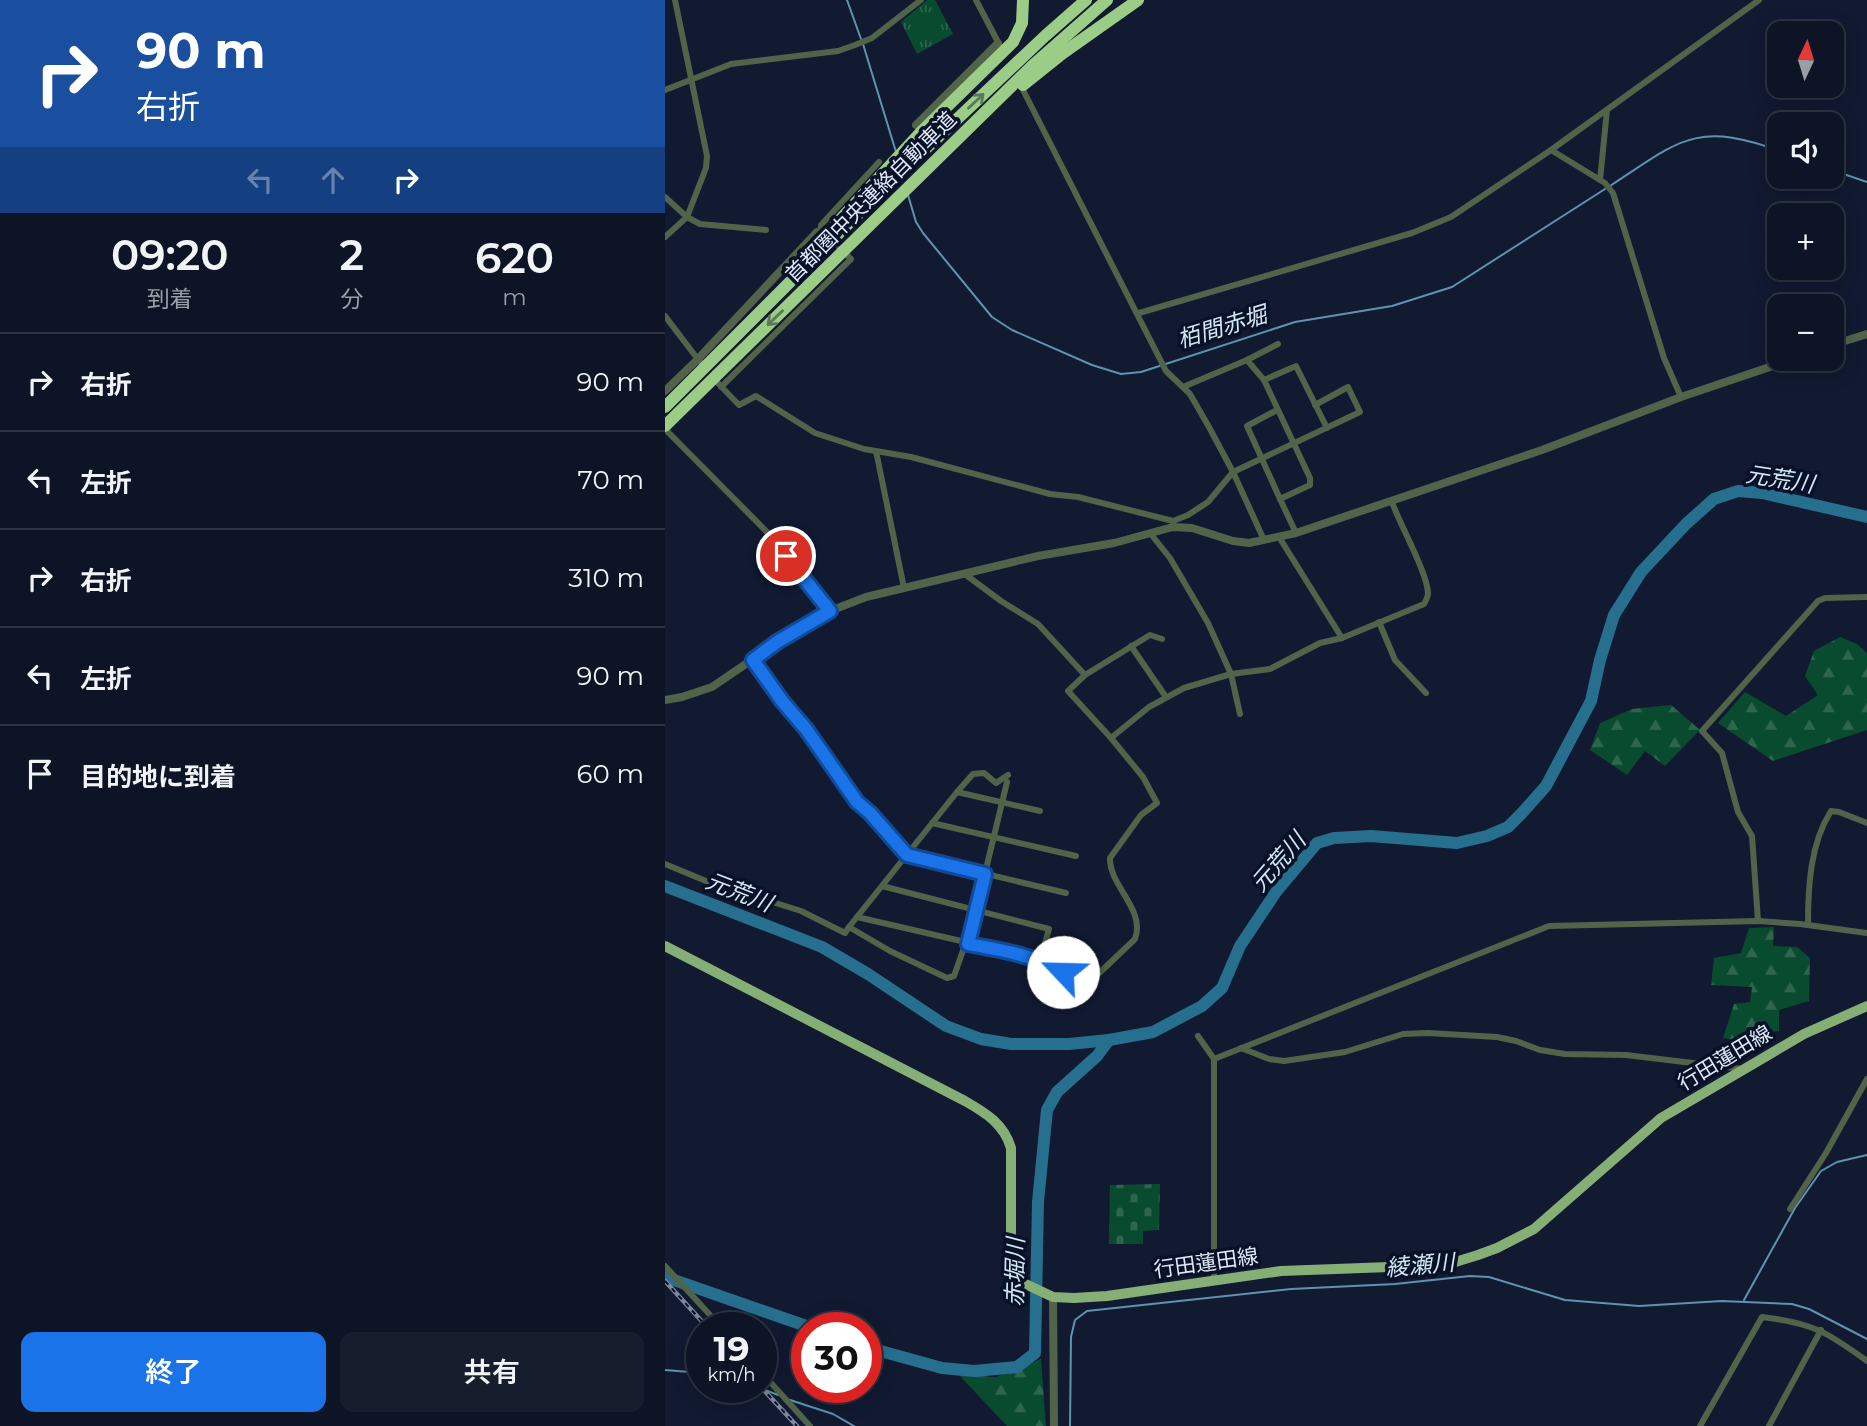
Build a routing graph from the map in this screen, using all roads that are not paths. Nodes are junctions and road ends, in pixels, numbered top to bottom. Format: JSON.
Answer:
{"nodes":[{"id":1,"x":675,"y":0,"type":"edge"},
{"id":2,"x":921,"y":0,"type":"edge"},
{"id":3,"x":976,"y":0,"type":"edge"},
{"id":4,"x":1023,"y":0,"type":"edge"},
{"id":5,"x":1086,"y":0,"type":"edge"},
{"id":6,"x":1107,"y":0,"type":"edge"},
{"id":7,"x":1138,"y":0,"type":"edge"},
{"id":8,"x":1759,"y":0,"type":"edge"},
{"id":9,"x":999,"y":44,"type":"joint"},
{"id":10,"x":1005,"y":56,"type":"dead end"},
{"id":11,"x":690,"y":79,"type":"junction"},
{"id":12,"x":665,"y":90,"type":"edge"},
{"id":13,"x":1607,"y":110,"type":"junction"},
{"id":14,"x":916,"y":125,"type":"dead end"},
{"id":15,"x":1551,"y":150,"type":"junction"},
{"id":16,"x":879,"y":162,"type":"dead end"},
{"id":17,"x":918,"y":176,"type":"junction"},
{"id":18,"x":1602,"y":181,"type":"junction"},
{"id":19,"x":665,"y":197,"type":"edge"},
{"id":20,"x":687,"y":217,"type":"junction"},
{"id":21,"x":766,"y":230,"type":"dead end"},
{"id":22,"x":822,"y":231,"type":"junction"},
{"id":23,"x":665,"y":237,"type":"edge"},
{"id":24,"x":782,"y":289,"type":"junction"},
{"id":25,"x":1139,"y":313,"type":"junction"},
{"id":26,"x":665,"y":316,"type":"edge"},
{"id":27,"x":1867,"y":334,"type":"edge"},
{"id":28,"x":1844,"y":341,"type":"edge"},
{"id":29,"x":1278,"y":344,"type":"dead end"},
{"id":30,"x":698,"y":359,"type":"junction"},
{"id":31,"x":1247,"y":360,"type":"junction"},
{"id":32,"x":1767,"y":368,"type":"edge"},
{"id":33,"x":1264,"y":380,"type":"junction"},
{"id":34,"x":721,"y":387,"type":"junction"},
{"id":35,"x":1183,"y":387,"type":"junction"},
{"id":36,"x":665,"y":391,"type":"edge"},
{"id":37,"x":1681,"y":397,"type":"junction"},
{"id":38,"x":1315,"y":405,"type":"junction"},
{"id":39,"x":665,"y":407,"type":"edge"},
{"id":40,"x":1277,"y":410,"type":"junction"},
{"id":41,"x":1327,"y":428,"type":"junction"},
{"id":42,"x":667,"y":430,"type":"edge"},
{"id":43,"x":665,"y":441,"type":"edge"},
{"id":44,"x":1293,"y":443,"type":"junction"},
{"id":45,"x":876,"y":451,"type":"junction"},
{"id":46,"x":1262,"y":460,"type":"junction"},
{"id":47,"x":1233,"y":472,"type":"junction"},
{"id":48,"x":1280,"y":499,"type":"junction"},
{"id":49,"x":1392,"y":502,"type":"junction"},
{"id":50,"x":1173,"y":524,"type":"junction"},
{"id":51,"x":1150,"y":533,"type":"junction"},
{"id":52,"x":1296,"y":533,"type":"junction"},
{"id":53,"x":1279,"y":537,"type":"junction"},
{"id":54,"x":1264,"y":540,"type":"junction"},
{"id":55,"x":966,"y":575,"type":"junction"},
{"id":56,"x":904,"y":588,"type":"junction"},
{"id":57,"x":1867,"y":597,"type":"edge"},
{"id":58,"x":830,"y":611,"type":"junction"},
{"id":59,"x":1379,"y":622,"type":"junction"},
{"id":60,"x":1342,"y":638,"type":"junction"},
{"id":61,"x":1161,"y":639,"type":"dead end"},
{"id":62,"x":1131,"y":646,"type":"junction"},
{"id":63,"x":753,"y":660,"type":"junction"},
{"id":64,"x":1231,"y":674,"type":"junction"},
{"id":65,"x":1085,"y":675,"type":"junction"},
{"id":66,"x":1426,"y":693,"type":"dead end"},
{"id":67,"x":1165,"y":697,"type":"junction"},
{"id":68,"x":665,"y":700,"type":"edge"},
{"id":69,"x":1240,"y":714,"type":"dead end"},
{"id":70,"x":1111,"y":738,"type":"junction"},
{"id":71,"x":957,"y":792,"type":"junction"},
{"id":72,"x":1002,"y":803,"type":"junction"},
{"id":73,"x":1040,"y":811,"type":"dead end"},
{"id":74,"x":932,"y":823,"type":"junction"},
{"id":75,"x":1867,"y":823,"type":"edge"},
{"id":76,"x":994,"y":837,"type":"junction"},
{"id":77,"x":907,"y":855,"type":"junction"},
{"id":78,"x":1076,"y":856,"type":"dead end"},
{"id":79,"x":665,"y":864,"type":"edge"},
{"id":80,"x":985,"y":874,"type":"junction"},
{"id":81,"x":881,"y":886,"type":"junction"},
{"id":82,"x":1066,"y":893,"type":"dead end"},
{"id":83,"x":976,"y":911,"type":"junction"},
{"id":84,"x":857,"y":917,"type":"junction"},
{"id":85,"x":1758,"y":921,"type":"junction"},
{"id":86,"x":1808,"y":925,"type":"junction"},
{"id":87,"x":849,"y":927,"type":"junction"},
{"id":88,"x":1867,"y":933,"type":"edge"},
{"id":89,"x":967,"y":943,"type":"junction"},
{"id":90,"x":665,"y":946,"type":"edge"},
{"id":91,"x":1040,"y":961,"type":"junction"},
{"id":92,"x":1867,"y":1006,"type":"edge"},
{"id":93,"x":1198,"y":1036,"type":"dead end"},
{"id":94,"x":1241,"y":1048,"type":"junction"},
{"id":95,"x":1214,"y":1059,"type":"junction"},
{"id":96,"x":1745,"y":1069,"type":"junction"},
{"id":97,"x":1867,"y":1079,"type":"edge"},
{"id":98,"x":1790,"y":1209,"type":"dead end"},
{"id":99,"x":665,"y":1266,"type":"edge"},
{"id":100,"x":1215,"y":1282,"type":"junction"},
{"id":101,"x":1051,"y":1296,"type":"junction"},
{"id":102,"x":707,"y":1312,"type":"edge"},
{"id":103,"x":1821,"y":1330,"type":"junction"},
{"id":104,"x":1867,"y":1361,"type":"edge"},
{"id":105,"x":777,"y":1390,"type":"edge"},
{"id":106,"x":810,"y":1426,"type":"edge"},
{"id":107,"x":1054,"y":1426,"type":"edge"},
{"id":108,"x":1700,"y":1426,"type":"edge"},
{"id":109,"x":1769,"y":1426,"type":"edge"}],
"edges":[{"from":1,"to":11,"type":"street"},
{"from":2,"to":11,"type":"street"},
{"from":3,"to":9,"type":"street"},
{"from":4,"to":24,"type":"highway"},
{"from":24,"to":5,"type":"highway","name":"首都圏中央連絡自動車道","one_way":true},
{"from":6,"to":17,"type":"highway","name":"首都圏中央連絡自動車道"},
{"from":7,"to":17,"type":"highway"},
{"from":8,"to":13,"type":"street"},
{"from":9,"to":14,"type":"street"},
{"from":10,"to":25,"type":"street"},
{"from":11,"to":12,"type":"street"},
{"from":11,"to":20,"type":"street"},
{"from":13,"to":15,"type":"street"},
{"from":13,"to":18,"type":"street"},
{"from":15,"to":18,"type":"street"},
{"from":15,"to":25,"type":"street"},
{"from":16,"to":22,"type":"street"},
{"from":17,"to":42,"type":"highway","name":"首都圏中央連絡自動車道","one_way":true},
{"from":18,"to":37,"type":"street"},
{"from":19,"to":20,"type":"street"},
{"from":20,"to":21,"type":"street"},
{"from":20,"to":23,"type":"street"},
{"from":22,"to":30,"type":"street"},
{"from":22,"to":34,"type":"street"},
{"from":24,"to":39,"type":"highway","name":"首都圏中央連絡自動車道"},
{"from":25,"to":35,"type":"street"},
{"from":26,"to":30,"type":"street"},
{"from":27,"to":28,"type":"street"},
{"from":29,"to":31,"type":"street"},
{"from":30,"to":34,"type":"street"},
{"from":30,"to":36,"type":"street"},
{"from":31,"to":33,"type":"street"},
{"from":31,"to":35,"type":"street"},
{"from":32,"to":37,"type":"street"},
{"from":33,"to":38,"type":"street"},
{"from":33,"to":40,"type":"street"},
{"from":34,"to":45,"type":"street"},
{"from":35,"to":47,"type":"street"},
{"from":37,"to":49,"type":"street"},
{"from":38,"to":41,"type":"street"},
{"from":38,"to":41,"type":"street"},
{"from":40,"to":44,"type":"street"},
{"from":40,"to":46,"type":"street"},
{"from":41,"to":44,"type":"street"},
{"from":42,"to":43,"type":"street"},
{"from":42,"to":58,"type":"street"},
{"from":44,"to":46,"type":"street"},
{"from":44,"to":48,"type":"street"},
{"from":45,"to":50,"type":"street"},
{"from":45,"to":56,"type":"street"},
{"from":46,"to":47,"type":"street"},
{"from":46,"to":48,"type":"street"},
{"from":47,"to":50,"type":"street"},
{"from":47,"to":54,"type":"street"},
{"from":48,"to":52,"type":"street"},
{"from":49,"to":52,"type":"street"},
{"from":49,"to":59,"type":"street"},
{"from":50,"to":51,"type":"street"},
{"from":50,"to":54,"type":"street"},
{"from":51,"to":55,"type":"street"},
{"from":51,"to":64,"type":"street"},
{"from":52,"to":53,"type":"street"},
{"from":53,"to":54,"type":"street"},
{"from":53,"to":60,"type":"street"},
{"from":55,"to":56,"type":"street"},
{"from":55,"to":65,"type":"street"},
{"from":56,"to":58,"type":"street"},
{"from":57,"to":85,"type":"street"},
{"from":58,"to":63,"type":"street"},
{"from":59,"to":60,"type":"street"},
{"from":59,"to":66,"type":"street"},
{"from":60,"to":64,"type":"street"},
{"from":61,"to":62,"type":"street"},
{"from":62,"to":65,"type":"street"},
{"from":62,"to":67,"type":"street"},
{"from":63,"to":68,"type":"street"},
{"from":63,"to":77,"type":"street"},
{"from":64,"to":67,"type":"street"},
{"from":64,"to":69,"type":"street"},
{"from":65,"to":70,"type":"street"},
{"from":67,"to":70,"type":"street"},
{"from":70,"to":91,"type":"street"},
{"from":71,"to":72,"type":"street"},
{"from":71,"to":72,"type":"street"},
{"from":71,"to":74,"type":"street"},
{"from":72,"to":73,"type":"street"},
{"from":72,"to":76,"type":"street"},
{"from":74,"to":76,"type":"street"},
{"from":74,"to":77,"type":"street"},
{"from":75,"to":86,"type":"street"},
{"from":76,"to":78,"type":"street"},
{"from":76,"to":80,"type":"street"},
{"from":77,"to":80,"type":"street"},
{"from":77,"to":81,"type":"street"},
{"from":79,"to":87,"type":"street"},
{"from":80,"to":82,"type":"street"},
{"from":80,"to":83,"type":"street"},
{"from":81,"to":83,"type":"street"},
{"from":81,"to":84,"type":"street"},
{"from":83,"to":89,"type":"street"},
{"from":83,"to":91,"type":"street"},
{"from":84,"to":87,"type":"street"},
{"from":84,"to":89,"type":"street"},
{"from":85,"to":86,"type":"street"},
{"from":85,"to":94,"type":"street"},
{"from":86,"to":88,"type":"street"},
{"from":87,"to":89,"type":"street"},
{"from":89,"to":91,"type":"street"},
{"from":90,"to":101,"type":"main road","name":"行田蓮田線"},
{"from":92,"to":96,"type":"main road","name":"行田蓮田線"},
{"from":93,"to":95,"type":"street"},
{"from":94,"to":95,"type":"street"},
{"from":94,"to":96,"type":"street"},
{"from":95,"to":100,"type":"street"},
{"from":96,"to":100,"type":"main road","name":"行田蓮田線"},
{"from":97,"to":98,"type":"street"},
{"from":99,"to":102,"type":"street"},
{"from":100,"to":101,"type":"main road","name":"行田蓮田線"},
{"from":101,"to":107,"type":"street"},
{"from":103,"to":104,"type":"street"},
{"from":103,"to":108,"type":"street"},
{"from":103,"to":109,"type":"street"},
{"from":105,"to":106,"type":"street"}]}
